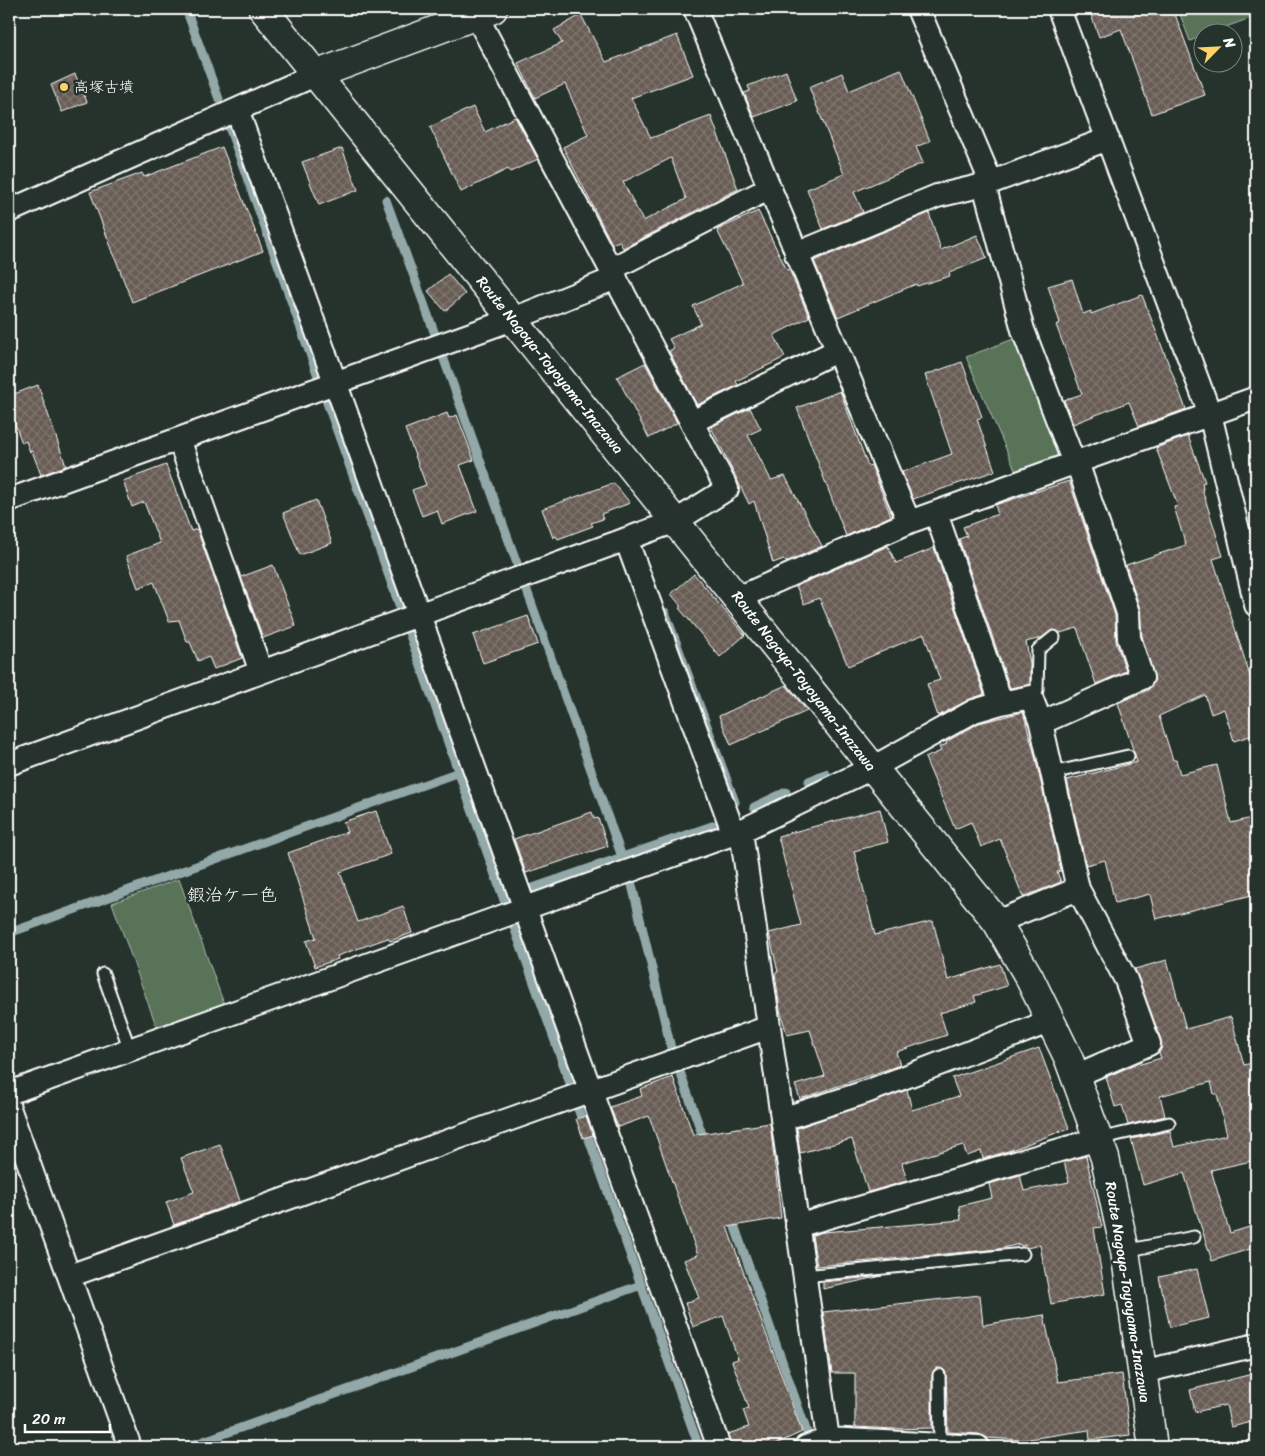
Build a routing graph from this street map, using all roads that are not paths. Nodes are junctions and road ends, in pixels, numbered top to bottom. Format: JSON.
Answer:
{"nodes":[{"id":1,"x":263,"y":9,"type":"edge"},
{"id":2,"x":695,"y":9,"type":"edge"},
{"id":3,"x":918,"y":9,"type":"edge"},
{"id":4,"x":1060,"y":9,"type":"edge"},
{"id":5,"x":484,"y":11,"type":"edge"},
{"id":6,"x":315,"y":75,"type":"junction"},
{"id":7,"x":237,"y":110,"type":"junction"},
{"id":8,"x":1108,"y":139,"type":"junction"},
{"id":9,"x":988,"y":183,"type":"junction"},
{"id":10,"x":768,"y":189,"type":"junction"},
{"id":11,"x":9,"y":210,"type":"edge"},
{"id":12,"x":796,"y":254,"type":"junction"},
{"id":13,"x":613,"y":274,"type":"junction"},
{"id":14,"x":513,"y":319,"type":"junction"},
{"id":15,"x":836,"y":351,"type":"junction"},
{"id":16,"x":336,"y":383,"type":"junction"},
{"id":17,"x":1256,"y":398,"type":"edge"},
{"id":18,"x":1210,"y":414,"type":"junction"},
{"id":19,"x":692,"y":422,"type":"junction"},
{"id":20,"x":179,"y":439,"type":"junction"},
{"id":21,"x":1076,"y":462,"type":"junction"},
{"id":22,"x":9,"y":500,"type":"edge"},
{"id":23,"x":936,"y":513,"type":"junction"},
{"id":24,"x":676,"y":521,"type":"junction"},
{"id":25,"x":908,"y":522,"type":"junction"},
{"id":26,"x":626,"y":539,"type":"junction"},
{"id":27,"x":738,"y":598,"type":"junction"},
{"id":28,"x":1256,"y":605,"type":"edge"},
{"id":29,"x":419,"y":614,"type":"junction"},
{"id":30,"x":1054,"y":637,"type":"dead end"},
{"id":31,"x":261,"y":672,"type":"junction"},
{"id":32,"x":1031,"y":698,"type":"junction"},
{"id":33,"x":1001,"y":703,"type":"junction"},
{"id":34,"x":1041,"y":723,"type":"junction"},
{"id":35,"x":1128,"y":756,"type":"dead end"},
{"id":36,"x":9,"y":764,"type":"edge"},
{"id":37,"x":872,"y":768,"type":"junction"},
{"id":38,"x":1052,"y":773,"type":"junction"},
{"id":39,"x":737,"y":832,"type":"junction"},
{"id":40,"x":1078,"y":890,"type":"junction"},
{"id":41,"x":525,"y":909,"type":"junction"},
{"id":42,"x":997,"y":922,"type":"junction"},
{"id":43,"x":103,"y":974,"type":"dead end"},
{"id":44,"x":1051,"y":1021,"type":"junction"},
{"id":45,"x":769,"y":1027,"type":"junction"},
{"id":46,"x":130,"y":1050,"type":"junction"},
{"id":47,"x":1075,"y":1076,"type":"junction"},
{"id":48,"x":591,"y":1091,"type":"junction"},
{"id":49,"x":9,"y":1093,"type":"edge"},
{"id":50,"x":9,"y":1108,"type":"edge"},
{"id":51,"x":782,"y":1119,"type":"junction"},
{"id":52,"x":1169,"y":1123,"type":"dead end"},
{"id":53,"x":1098,"y":1139,"type":"junction"},
{"id":54,"x":798,"y":1226,"type":"junction"},
{"id":55,"x":1194,"y":1237,"type":"dead end"},
{"id":56,"x":1124,"y":1251,"type":"junction"},
{"id":57,"x":1023,"y":1254,"type":"dead end"},
{"id":58,"x":69,"y":1276,"type":"junction"},
{"id":59,"x":804,"y":1276,"type":"junction"},
{"id":60,"x":1256,"y":1345,"type":"edge"},
{"id":61,"x":1142,"y":1372,"type":"junction"},
{"id":62,"x":939,"y":1375,"type":"dead end"},
{"id":63,"x":828,"y":1440,"type":"junction"},
{"id":64,"x":940,"y":1445,"type":"junction"},
{"id":65,"x":130,"y":1447,"type":"edge"},
{"id":66,"x":719,"y":1447,"type":"edge"},
{"id":67,"x":806,"y":1447,"type":"edge"},
{"id":68,"x":978,"y":1447,"type":"edge"},
{"id":69,"x":1153,"y":1447,"type":"edge"}],
"edges":[{"from":1,"to":6,"type":"main road","name":"Route Nagoya-Toyoyama-Inazawa"},
{"from":2,"to":10,"type":"street"},
{"from":3,"to":9,"type":"street"},
{"from":4,"to":8,"type":"street"},
{"from":5,"to":6,"type":"main road"},
{"from":5,"to":13,"type":"street"},
{"from":6,"to":7,"type":"street"},
{"from":6,"to":14,"type":"main road","name":"Route Nagoya-Toyoyama-Inazawa"},
{"from":7,"to":11,"type":"street"},
{"from":7,"to":16,"type":"street"},
{"from":8,"to":9,"type":"street"},
{"from":8,"to":18,"type":"street"},
{"from":9,"to":12,"type":"street"},
{"from":9,"to":21,"type":"street"},
{"from":10,"to":12,"type":"street"},
{"from":10,"to":13,"type":"street"},
{"from":12,"to":15,"type":"street"},
{"from":13,"to":14,"type":"street"},
{"from":13,"to":19,"type":"street"},
{"from":14,"to":16,"type":"street"},
{"from":14,"to":24,"type":"main road","name":"Route Nagoya-Toyoyama-Inazawa"},
{"from":15,"to":19,"type":"street"},
{"from":15,"to":25,"type":"street"},
{"from":16,"to":20,"type":"street"},
{"from":16,"to":29,"type":"street"},
{"from":17,"to":18,"type":"street"},
{"from":18,"to":21,"type":"street"},
{"from":18,"to":28,"type":"street"},
{"from":19,"to":24,"type":"street"},
{"from":20,"to":22,"type":"street"},
{"from":20,"to":31,"type":"street"},
{"from":21,"to":23,"type":"street"},
{"from":21,"to":34,"type":"street"},
{"from":23,"to":25,"type":"street"},
{"from":23,"to":33,"type":"street"},
{"from":24,"to":26,"type":"street"},
{"from":24,"to":27,"type":"main road","name":"Route Nagoya-Toyoyama-Inazawa"},
{"from":25,"to":27,"type":"street"},
{"from":26,"to":29,"type":"street"},
{"from":26,"to":39,"type":"street"},
{"from":27,"to":37,"type":"main road","name":"Route Nagoya-Toyoyama-Inazawa"},
{"from":29,"to":31,"type":"street"},
{"from":29,"to":41,"type":"street"},
{"from":30,"to":32,"type":"lane"},
{"from":31,"to":36,"type":"street"},
{"from":32,"to":33,"type":"street"},
{"from":32,"to":34,"type":"street"},
{"from":33,"to":37,"type":"street"},
{"from":34,"to":38,"type":"street"},
{"from":35,"to":38,"type":"lane"},
{"from":37,"to":39,"type":"street"},
{"from":37,"to":42,"type":"main road","name":"Route Nagoya-Toyoyama-Inazawa"},
{"from":38,"to":40,"type":"street"},
{"from":39,"to":41,"type":"street"},
{"from":39,"to":45,"type":"street"},
{"from":40,"to":42,"type":"street"},
{"from":40,"to":47,"type":"street"},
{"from":41,"to":46,"type":"street"},
{"from":41,"to":48,"type":"street"},
{"from":42,"to":44,"type":"main road","name":"Route Nagoya-Toyoyama-Inazawa"},
{"from":43,"to":46,"type":"lane"},
{"from":44,"to":47,"type":"main road","name":"Route Nagoya-Toyoyama-Inazawa"},
{"from":44,"to":51,"type":"street"},
{"from":45,"to":48,"type":"street"},
{"from":45,"to":51,"type":"street"},
{"from":46,"to":49,"type":"street"},
{"from":47,"to":53,"type":"main road","name":"Route Nagoya-Toyoyama-Inazawa"},
{"from":48,"to":58,"type":"street"},
{"from":48,"to":66,"type":"street"},
{"from":50,"to":58,"type":"street"},
{"from":51,"to":54,"type":"street"},
{"from":52,"to":53,"type":"lane"},
{"from":53,"to":54,"type":"street"},
{"from":53,"to":56,"type":"main road","name":"Route Nagoya-Toyoyama-Inazawa"},
{"from":54,"to":59,"type":"street"},
{"from":55,"to":56,"type":"lane"},
{"from":56,"to":61,"type":"main road","name":"Route Nagoya-Toyoyama-Inazawa"},
{"from":57,"to":59,"type":"lane"},
{"from":58,"to":65,"type":"street"},
{"from":59,"to":63,"type":"street"},
{"from":60,"to":61,"type":"street"},
{"from":61,"to":69,"type":"main road","name":"Route Nagoya-Toyoyama-Inazawa"},
{"from":62,"to":64,"type":"lane"},
{"from":63,"to":64,"type":"street"},
{"from":63,"to":67,"type":"street"},
{"from":64,"to":68,"type":"street"}]}
